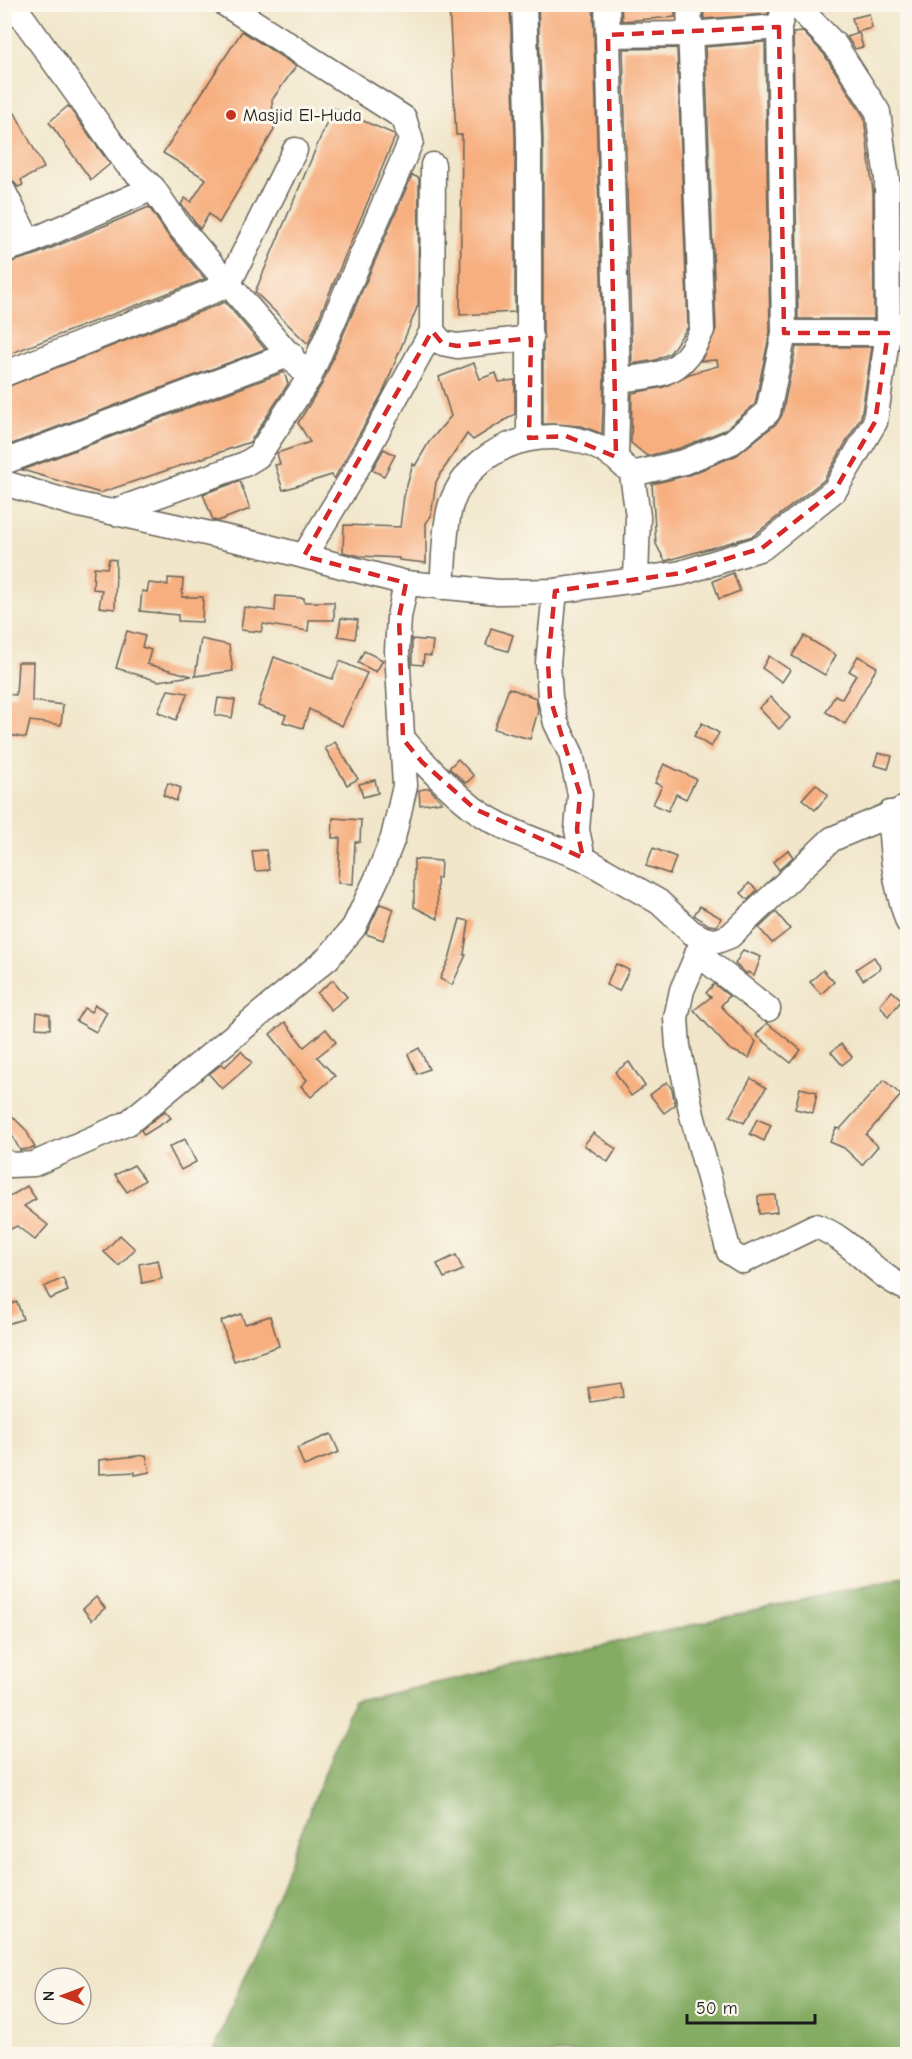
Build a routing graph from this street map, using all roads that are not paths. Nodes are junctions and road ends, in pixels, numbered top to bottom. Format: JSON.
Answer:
{"nodes":[{"id":1,"x":13,"y":4,"type":"edge"},
{"id":2,"x":225,"y":4,"type":"edge"},
{"id":3,"x":524,"y":4,"type":"edge"},
{"id":4,"x":607,"y":4,"type":"edge"},
{"id":5,"x":689,"y":4,"type":"edge"},
{"id":6,"x":795,"y":4,"type":"edge"},
{"id":7,"x":782,"y":16,"type":"edge"},
{"id":8,"x":690,"y":34,"type":"junction"},
{"id":9,"x":608,"y":35,"type":"junction"},
{"id":10,"x":295,"y":150,"type":"dead end"},
{"id":11,"x":433,"y":165,"type":"dead end"},
{"id":12,"x":153,"y":188,"type":"junction"},
{"id":13,"x":4,"y":192,"type":"edge"},
{"id":14,"x":29,"y":242,"type":"junction"},
{"id":15,"x":4,"y":250,"type":"edge"},
{"id":16,"x":228,"y":285,"type":"junction"},
{"id":17,"x":432,"y":332,"type":"junction"},
{"id":18,"x":784,"y":333,"type":"junction"},
{"id":19,"x":888,"y":333,"type":"junction"},
{"id":20,"x":531,"y":338,"type":"junction"},
{"id":21,"x":291,"y":354,"type":"junction"},
{"id":22,"x":4,"y":374,"type":"edge"},
{"id":23,"x":309,"y":378,"type":"junction"},
{"id":24,"x":618,"y":380,"type":"junction"},
{"id":25,"x":529,"y":438,"type":"junction"},
{"id":26,"x":4,"y":462,"type":"edge"},
{"id":27,"x":624,"y":466,"type":"junction"},
{"id":28,"x":4,"y":483,"type":"edge"},
{"id":29,"x":112,"y":512,"type":"junction"},
{"id":30,"x":303,"y":556,"type":"junction"},
{"id":31,"x":636,"y":580,"type":"junction"},
{"id":32,"x":406,"y":583,"type":"junction"},
{"id":33,"x":442,"y":587,"type":"junction"},
{"id":34,"x":555,"y":591,"type":"junction"},
{"id":35,"x":403,"y":739,"type":"junction"},
{"id":36,"x":899,"y":810,"type":"edge"},
{"id":37,"x":584,"y":858,"type":"junction"},
{"id":38,"x":908,"y":922,"type":"edge"},
{"id":39,"x":701,"y":946,"type":"junction"},
{"id":40,"x":768,"y":1009,"type":"dead end"},
{"id":41,"x":4,"y":1161,"type":"edge"},
{"id":42,"x":908,"y":1289,"type":"edge"}],
"edges":[{"from":1,"to":12,"type":"street"},
{"from":2,"to":23,"type":"street"},
{"from":3,"to":20,"type":"street"},
{"from":4,"to":9,"type":"street"},
{"from":5,"to":8,"type":"street"},
{"from":6,"to":19,"type":"street"},
{"from":7,"to":8,"type":"street"},
{"from":7,"to":18,"type":"street"},
{"from":8,"to":9,"type":"street"},
{"from":8,"to":24,"type":"street"},
{"from":9,"to":24,"type":"street"},
{"from":10,"to":16,"type":"street"},
{"from":11,"to":17,"type":"street"},
{"from":12,"to":14,"type":"street"},
{"from":12,"to":16,"type":"street"},
{"from":13,"to":14,"type":"street"},
{"from":14,"to":15,"type":"street"},
{"from":16,"to":21,"type":"street"},
{"from":16,"to":22,"type":"street"},
{"from":17,"to":20,"type":"street"},
{"from":17,"to":30,"type":"street"},
{"from":18,"to":19,"type":"street"},
{"from":18,"to":27,"type":"street"},
{"from":19,"to":31,"type":"street"},
{"from":20,"to":25,"type":"street"},
{"from":21,"to":23,"type":"street"},
{"from":21,"to":26,"type":"street"},
{"from":23,"to":29,"type":"street"},
{"from":24,"to":27,"type":"street"},
{"from":25,"to":27,"type":"street"},
{"from":25,"to":33,"type":"street"},
{"from":27,"to":31,"type":"street"},
{"from":28,"to":29,"type":"street"},
{"from":29,"to":30,"type":"street"},
{"from":30,"to":32,"type":"street"},
{"from":31,"to":34,"type":"street"},
{"from":32,"to":33,"type":"street"},
{"from":32,"to":35,"type":"street"},
{"from":33,"to":34,"type":"street"},
{"from":34,"to":37,"type":"street"},
{"from":35,"to":37,"type":"street"},
{"from":35,"to":41,"type":"street"},
{"from":36,"to":38,"type":"street"},
{"from":36,"to":39,"type":"street"},
{"from":37,"to":39,"type":"street"},
{"from":39,"to":40,"type":"street"},
{"from":39,"to":42,"type":"street"}]}
